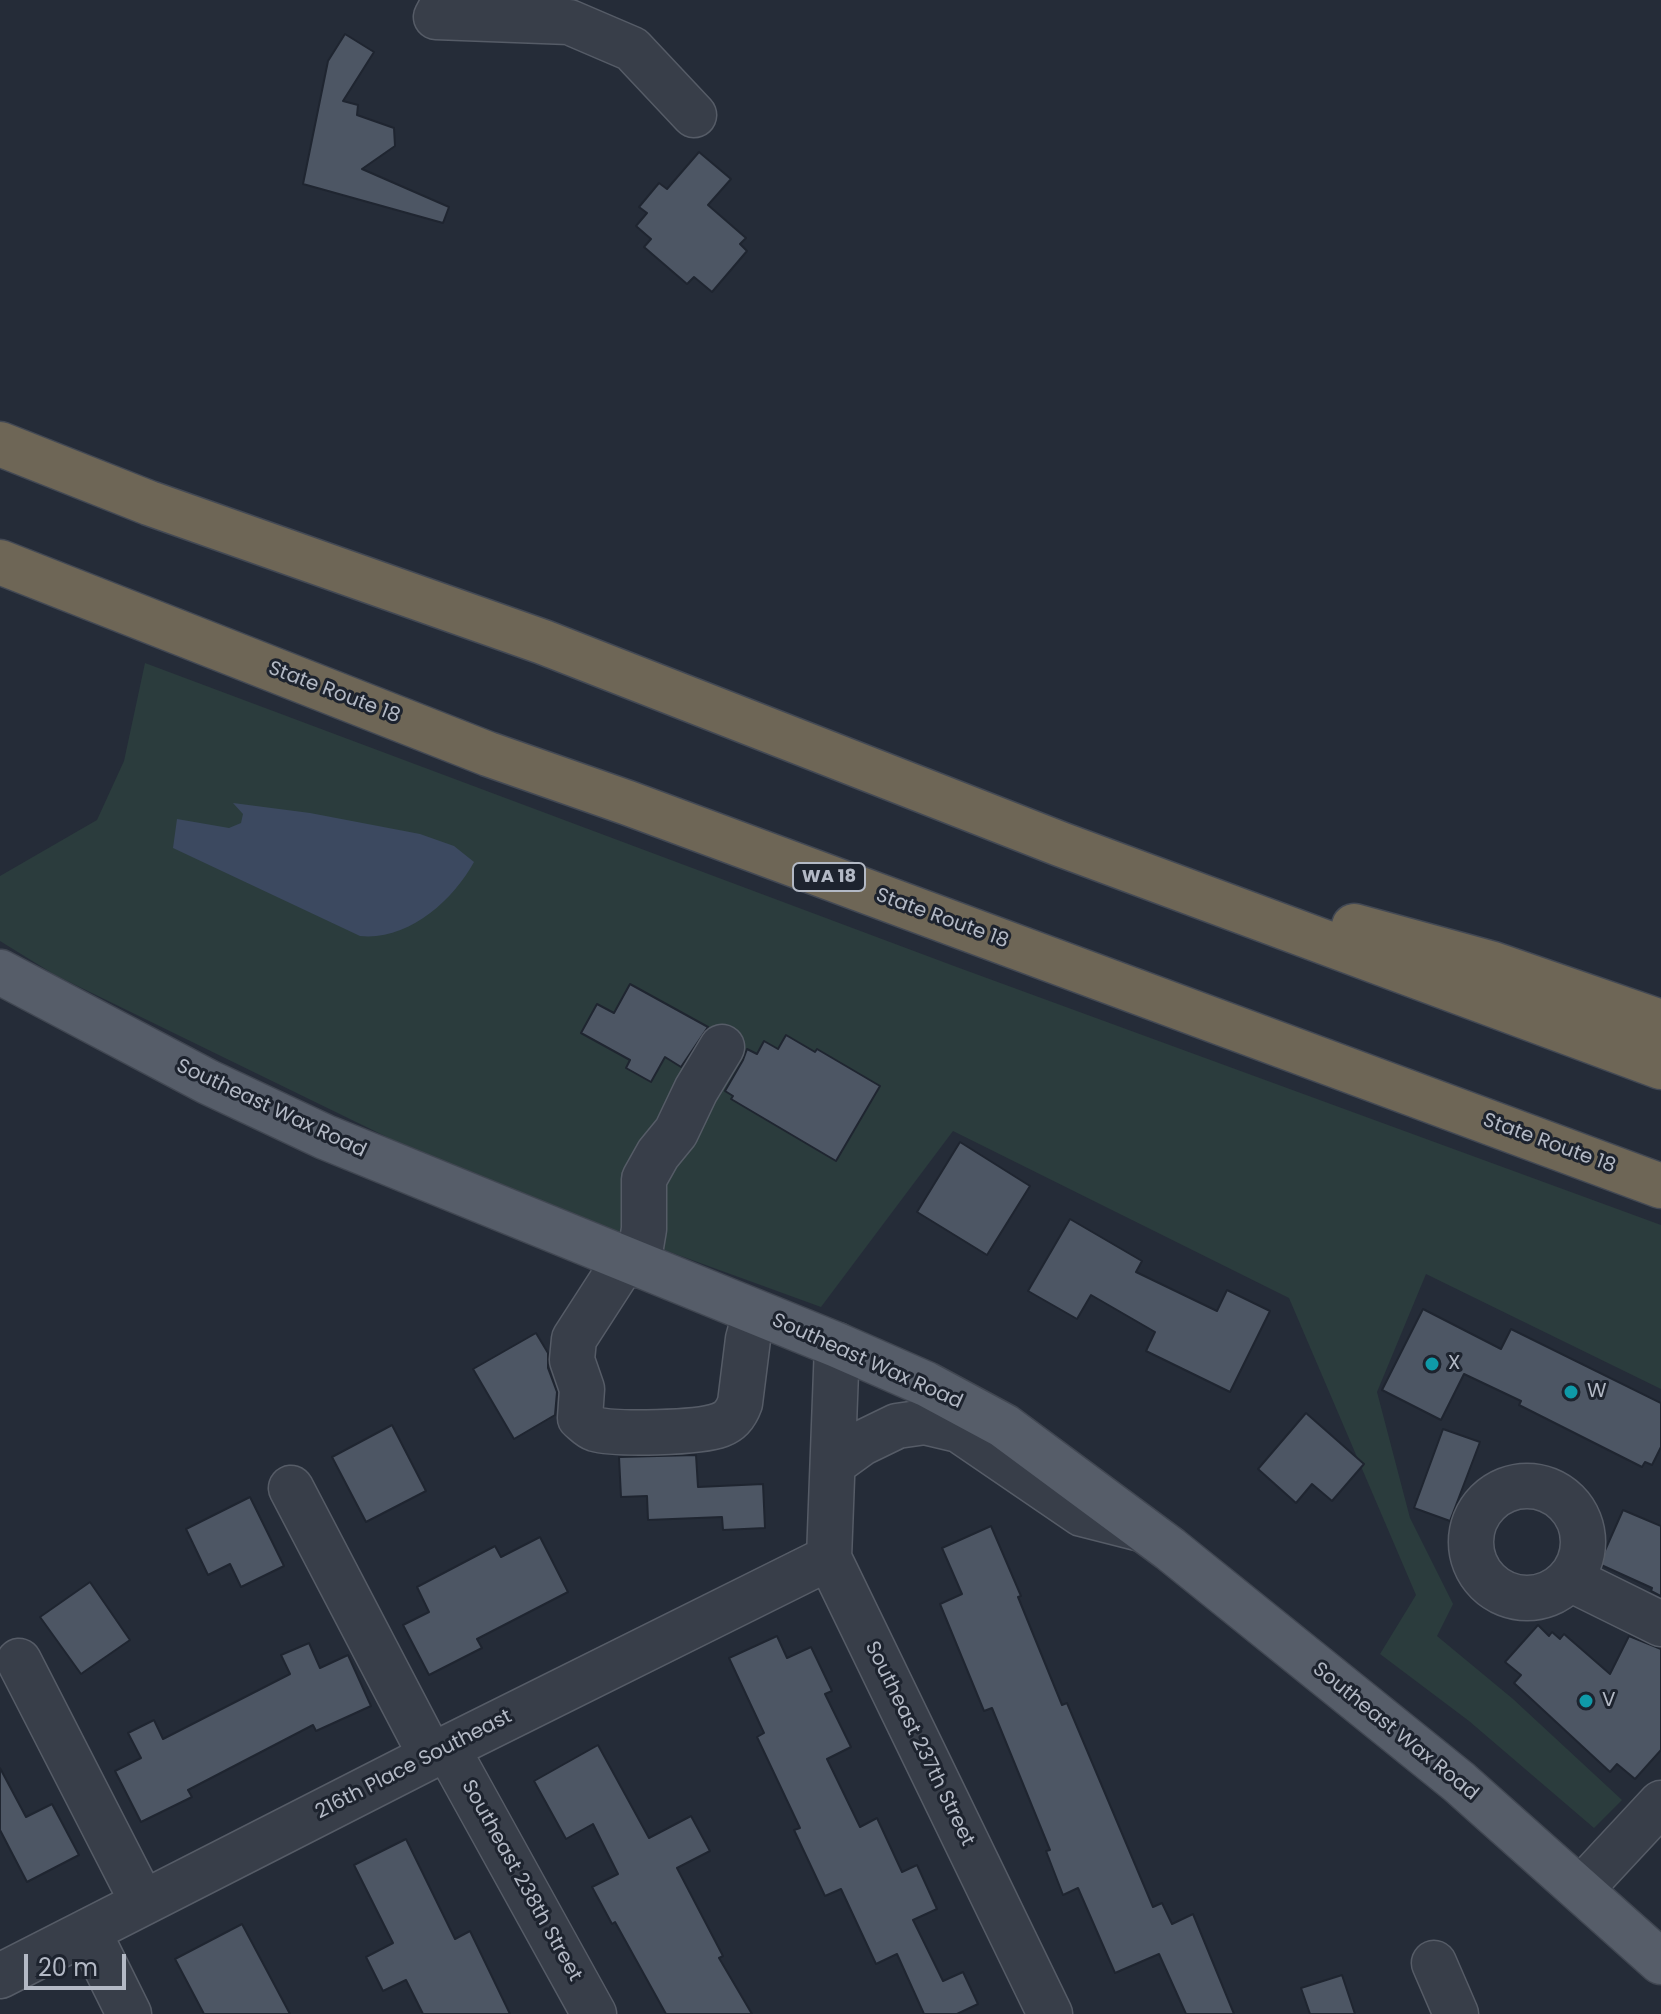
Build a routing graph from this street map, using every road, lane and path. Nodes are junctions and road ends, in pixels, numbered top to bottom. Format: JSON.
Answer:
{"nodes":[{"id":1,"x":445,"y":0,"type":"edge"},
{"id":2,"x":694,"y":115,"type":"dead end"},
{"id":3,"x":0,"y":444,"type":"edge"},
{"id":4,"x":0,"y":562,"type":"edge"},
{"id":5,"x":1060,"y":844,"type":"junction"},
{"id":6,"x":0,"y":972,"type":"edge"},
{"id":7,"x":1661,"y":1022,"type":"edge"},
{"id":8,"x":722,"y":1047,"type":"dead end"},
{"id":9,"x":1661,"y":1067,"type":"edge"},
{"id":10,"x":1661,"y":1186,"type":"edge"},
{"id":11,"x":632,"y":1263,"type":"junction"},
{"id":12,"x":755,"y":1313,"type":"junction"},
{"id":13,"x":837,"y":1345,"type":"junction"},
{"id":14,"x":833,"y":1464,"type":"junction"},
{"id":15,"x":291,"y":1488,"type":"dead end"},
{"id":16,"x":1141,"y":1529,"type":"junction"},
{"id":17,"x":829,"y":1558,"type":"junction"},
{"id":18,"x":1570,"y":1579,"type":"dead end"},
{"id":19,"x":1661,"y":1624,"type":"edge"},
{"id":20,"x":19,"y":1661,"type":"dead end"},
{"id":21,"x":439,"y":1752,"type":"junction"},
{"id":22,"x":1661,"y":1803,"type":"edge"},
{"id":23,"x":1581,"y":1889,"type":"junction"},
{"id":24,"x":143,"y":1903,"type":"junction"},
{"id":25,"x":88,"y":1931,"type":"junction"},
{"id":26,"x":1661,"y":1962,"type":"edge"},
{"id":27,"x":1434,"y":1963,"type":"dead end"},
{"id":28,"x":0,"y":1976,"type":"edge"},
{"id":29,"x":129,"y":2014,"type":"edge"},
{"id":30,"x":594,"y":2014,"type":"edge"},
{"id":31,"x":1050,"y":2014,"type":"edge"},
{"id":32,"x":1456,"y":2014,"type":"edge"}],
"edges":[{"from":1,"to":2,"type":"street"},
{"from":3,"to":5,"type":"highway"},
{"from":4,"to":10,"type":"highway","name":"State Route 18","number":"WA 18"},
{"from":5,"to":7,"type":"highway"},
{"from":5,"to":9,"type":"highway"},
{"from":6,"to":11,"type":"main road","name":"Southeast Wax Road"},
{"from":8,"to":11,"type":"street"},
{"from":11,"to":12,"type":"main road","name":"Southeast Wax Road"},
{"from":11,"to":12,"type":"street"},
{"from":12,"to":13,"type":"main road","name":"Southeast Wax Road"},
{"from":13,"to":14,"type":"street","name":"Southeast 237th Street"},
{"from":13,"to":16,"type":"main road","name":"Southeast Wax Road"},
{"from":14,"to":16,"type":"street"},
{"from":14,"to":17,"type":"street","name":"Southeast 237th Street"},
{"from":15,"to":21,"type":"street","name":"Southeast 238th Street"},
{"from":16,"to":23,"type":"main road","name":"Southeast Wax Road"},
{"from":17,"to":21,"type":"street","name":"216th Place Southeast"},
{"from":17,"to":31,"type":"street","name":"Southeast 237th Street"},
{"from":18,"to":19,"type":"street"},
{"from":20,"to":24,"type":"street"},
{"from":21,"to":24,"type":"street","name":"216th Place Southeast"},
{"from":21,"to":30,"type":"street","name":"Southeast 238th Street"},
{"from":22,"to":23,"type":"street"},
{"from":23,"to":26,"type":"main road","name":"Southeast Wax Road"},
{"from":24,"to":25,"type":"street","name":"216th Place Southeast"},
{"from":25,"to":28,"type":"street","name":"216th Place Southeast"},
{"from":25,"to":29,"type":"street"},
{"from":27,"to":32,"type":"street"}]}
